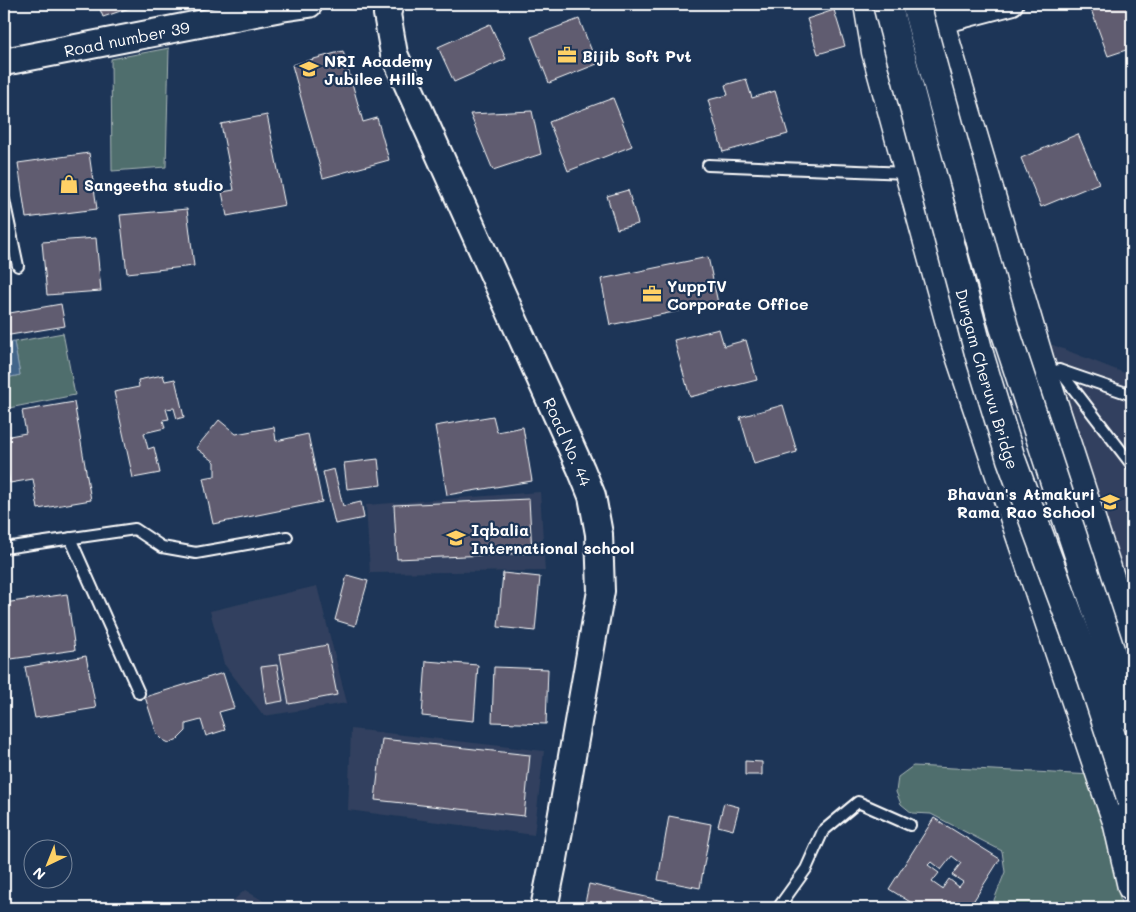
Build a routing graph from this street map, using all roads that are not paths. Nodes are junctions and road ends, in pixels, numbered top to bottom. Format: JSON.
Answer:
{"nodes":[{"id":1,"x":309,"y":4,"type":"edge"},
{"id":2,"x":390,"y":4,"type":"edge"},
{"id":3,"x":868,"y":4,"type":"edge"},
{"id":4,"x":886,"y":4,"type":"edge"},
{"id":5,"x":916,"y":4,"type":"edge"},
{"id":6,"x":1012,"y":4,"type":"edge"},
{"id":7,"x":279,"y":6,"type":"edge"},
{"id":8,"x":938,"y":14,"type":"edge"},
{"id":9,"x":4,"y":62,"type":"edge"},
{"id":10,"x":708,"y":166,"type":"dead end"},
{"id":11,"x":909,"y":173,"type":"junction"},
{"id":12,"x":4,"y":200,"type":"edge"},
{"id":13,"x":18,"y":266,"type":"dead end"},
{"id":14,"x":955,"y":341,"type":"junction"},
{"id":15,"x":1049,"y":366,"type":"junction"},
{"id":16,"x":1132,"y":395,"type":"edge"},
{"id":17,"x":1132,"y":465,"type":"edge"},
{"id":18,"x":287,"y":537,"type":"dead end"},
{"id":19,"x":70,"y":538,"type":"junction"},
{"id":20,"x":4,"y":548,"type":"edge"},
{"id":21,"x":1132,"y":645,"type":"edge"},
{"id":22,"x":139,"y":693,"type":"dead end"},
{"id":23,"x":1132,"y":716,"type":"edge"},
{"id":24,"x":1132,"y":801,"type":"edge"},
{"id":25,"x":910,"y":825,"type":"dead end"},
{"id":26,"x":1132,"y":887,"type":"edge"},
{"id":27,"x":544,"y":908,"type":"edge"},
{"id":28,"x":778,"y":908,"type":"edge"}],
"edges":[{"from":1,"to":7,"type":"street","name":"Road number 39"},
{"from":2,"to":27,"type":"street","name":"Road No. 44"},
{"from":3,"to":11,"type":"main road"},
{"from":4,"to":24,"type":"main road","name":"Durgam Cheruvu Bridge","bridge":true},
{"from":5,"to":23,"type":"main road","name":"Durgam Cheruvu Bridge","bridge":true},
{"from":6,"to":8,"type":"street"},
{"from":7,"to":9,"type":"street","name":"Road number 39"},
{"from":8,"to":15,"type":"main road"},
{"from":10,"to":11,"type":"lane"},
{"from":11,"to":14,"type":"main road"},
{"from":12,"to":13,"type":"lane"},
{"from":14,"to":15,"type":"main road"},
{"from":14,"to":26,"type":"main road"},
{"from":15,"to":16,"type":"lane"},
{"from":15,"to":17,"type":"lane"},
{"from":15,"to":21,"type":"main road"},
{"from":18,"to":19,"type":"lane"},
{"from":19,"to":20,"type":"lane"},
{"from":19,"to":22,"type":"lane"},
{"from":25,"to":28,"type":"lane"}]}
